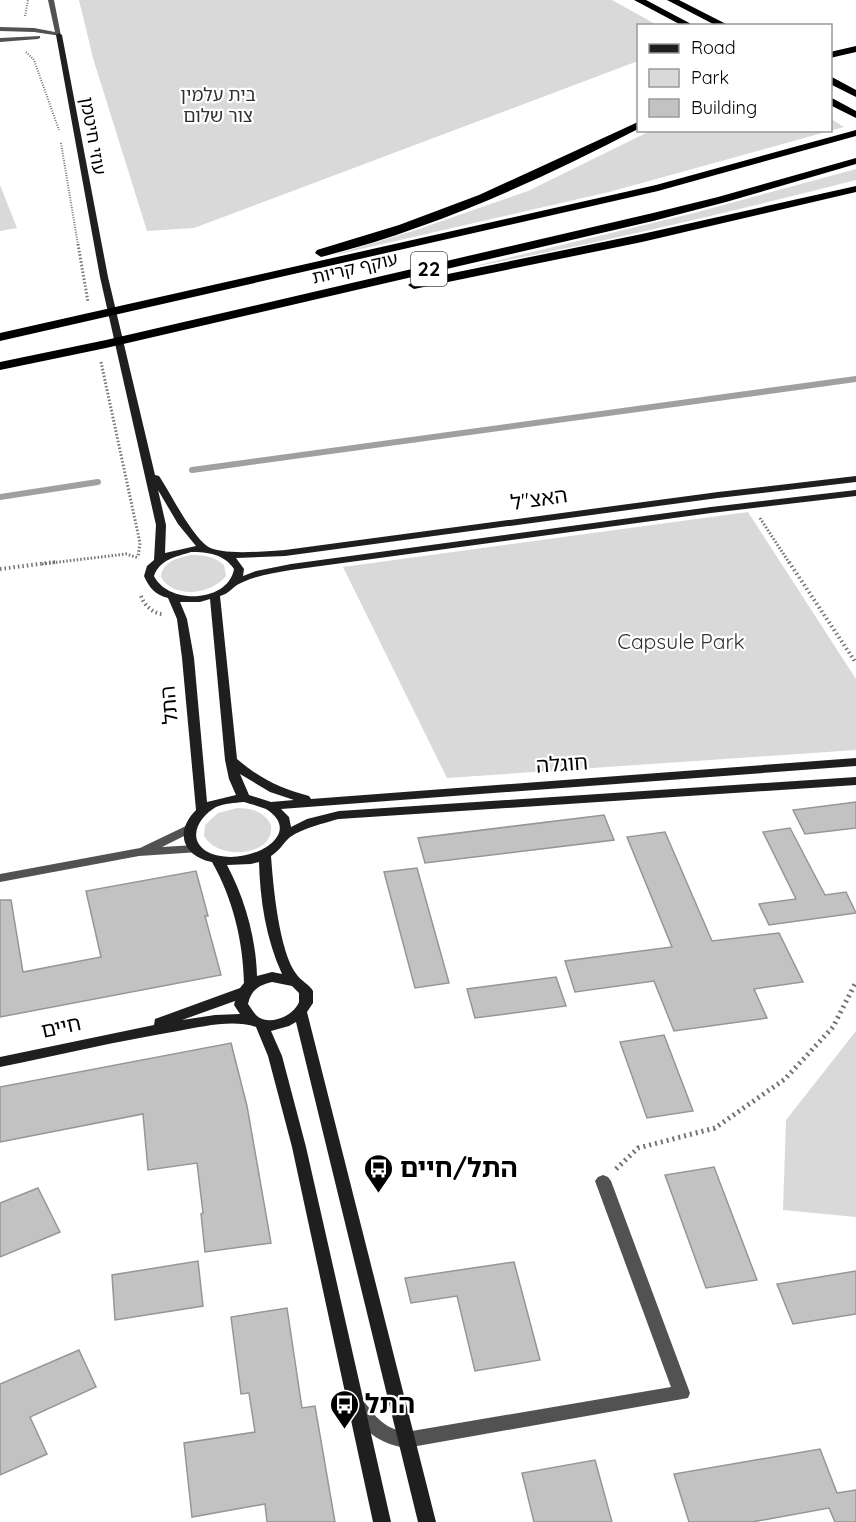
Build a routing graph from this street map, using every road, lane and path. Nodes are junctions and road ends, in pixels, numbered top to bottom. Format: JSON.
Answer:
{"nodes":[{"id":1,"x":51,"y":0,"type":"edge"},
{"id":2,"x":639,"y":0,"type":"edge"},
{"id":3,"x":672,"y":0,"type":"edge"},
{"id":4,"x":687,"y":24,"type":"edge"},
{"id":5,"x":722,"y":24,"type":"edge"},
{"id":6,"x":0,"y":29,"type":"edge"},
{"id":7,"x":59,"y":35,"type":"junction"},
{"id":8,"x":22,"y":38,"type":"junction"},
{"id":9,"x":0,"y":40,"type":"edge"},
{"id":10,"x":832,"y":48,"type":"edge"},
{"id":11,"x":856,"y":48,"type":"edge"},
{"id":12,"x":832,"y":55,"type":"edge"},
{"id":13,"x":832,"y":81,"type":"edge"},
{"id":14,"x":856,"y":94,"type":"edge"},
{"id":15,"x":835,"y":103,"type":"edge"},
{"id":16,"x":856,"y":115,"type":"edge"},
{"id":17,"x":637,"y":126,"type":"edge"},
{"id":18,"x":59,"y":131,"type":"dead end"},
{"id":19,"x":856,"y":133,"type":"edge"},
{"id":20,"x":60,"y":141,"type":"dead end"},
{"id":21,"x":856,"y":161,"type":"edge"},
{"id":22,"x":856,"y":190,"type":"edge"},
{"id":23,"x":84,"y":282,"type":"dead end"},
{"id":24,"x":0,"y":337,"type":"edge"},
{"id":25,"x":106,"y":344,"type":"junction"},
{"id":26,"x":0,"y":366,"type":"edge"},
{"id":27,"x":104,"y":375,"type":"dead end"},
{"id":28,"x":147,"y":461,"type":"junction"},
{"id":29,"x":856,"y":478,"type":"edge"},
{"id":30,"x":856,"y":493,"type":"edge"},
{"id":31,"x":751,"y":505,"type":"junction"},
{"id":32,"x":204,"y":549,"type":"junction"},
{"id":33,"x":228,"y":555,"type":"junction"},
{"id":34,"x":137,"y":561,"type":"dead end"},
{"id":35,"x":157,"y":561,"type":"junction"},
{"id":36,"x":0,"y":568,"type":"edge"},
{"id":37,"x":234,"y":583,"type":"junction"},
{"id":38,"x":137,"y":588,"type":"dead end"},
{"id":39,"x":216,"y":595,"type":"junction"},
{"id":40,"x":173,"y":597,"type":"junction"},
{"id":41,"x":180,"y":613,"type":"junction"},
{"id":42,"x":856,"y":663,"type":"edge"},
{"id":43,"x":231,"y":760,"type":"junction"},
{"id":44,"x":856,"y":762,"type":"edge"},
{"id":45,"x":856,"y":781,"type":"edge"},
{"id":46,"x":244,"y":798,"type":"junction"},
{"id":47,"x":330,"y":801,"type":"junction"},
{"id":48,"x":271,"y":806,"type":"junction"},
{"id":49,"x":202,"y":810,"type":"junction"},
{"id":50,"x":188,"y":829,"type":"junction"},
{"id":51,"x":285,"y":835,"type":"junction"},
{"id":52,"x":195,"y":849,"type":"junction"},
{"id":53,"x":139,"y":852,"type":"junction"},
{"id":54,"x":265,"y":856,"type":"junction"},
{"id":55,"x":218,"y":861,"type":"junction"},
{"id":56,"x":0,"y":878,"type":"edge"},
{"id":57,"x":292,"y":980,"type":"junction"},
{"id":58,"x":856,"y":982,"type":"edge"},
{"id":59,"x":248,"y":989,"type":"junction"},
{"id":60,"x":301,"y":1013,"type":"junction"},
{"id":61,"x":256,"y":1021,"type":"junction"},
{"id":62,"x":131,"y":1034,"type":"junction"},
{"id":63,"x":0,"y":1062,"type":"edge"},
{"id":64,"x":603,"y":1181,"type":"joint"},
{"id":65,"x":354,"y":1399,"type":"junction"},
{"id":66,"x":406,"y":1440,"type":"junction"},
{"id":67,"x":382,"y":1522,"type":"edge"},
{"id":68,"x":427,"y":1522,"type":"edge"}],
"edges":[{"from":1,"to":7,"type":"street","name":"עוזי חיטמן"},
{"from":2,"to":4,"type":"highway"},
{"from":3,"to":5,"type":"highway"},
{"from":6,"to":7,"type":"street"},
{"from":7,"to":8,"type":"street"},
{"from":7,"to":28,"type":"main road","name":"עוזי חיטמן"},
{"from":8,"to":9,"type":"street"},
{"from":8,"to":18,"type":"path"},
{"from":10,"to":11,"type":"highway"},
{"from":11,"to":12,"type":"highway"},
{"from":13,"to":14,"type":"highway"},
{"from":15,"to":16,"type":"highway"},
{"from":17,"to":24,"type":"highway"},
{"from":19,"to":24,"type":"highway","name":"עוקף קריות","number":"22"},
{"from":20,"to":23,"type":"path"},
{"from":21,"to":25,"type":"highway","name":"עוקף קריות","number":"22"},
{"from":22,"to":25,"type":"highway"},
{"from":25,"to":26,"type":"highway","name":"עוקף קריות","number":"22"},
{"from":27,"to":34,"type":"path"},
{"from":28,"to":32,"type":"main road"},
{"from":28,"to":35,"type":"main road"},
{"from":29,"to":33,"type":"main road","name":"האצ\"ל"},
{"from":30,"to":31,"type":"main road","name":"האצ\"ל"},
{"from":31,"to":37,"type":"main road","name":"האצ\"ל"},
{"from":31,"to":42,"type":"path"},
{"from":32,"to":33,"type":"main road","name":"האצ\"ל"},
{"from":32,"to":35,"type":"main road"},
{"from":33,"to":37,"type":"main road"},
{"from":35,"to":36,"type":"path"},
{"from":35,"to":40,"type":"main road"},
{"from":37,"to":39,"type":"main road","name":"האצ\"ל"},
{"from":38,"to":41,"type":"path"},
{"from":39,"to":40,"type":"main road"},
{"from":39,"to":43,"type":"main road"},
{"from":40,"to":41,"type":"main road","name":"התל"},
{"from":41,"to":49,"type":"main road","name":"התל"},
{"from":43,"to":46,"type":"main road"},
{"from":43,"to":47,"type":"main road"},
{"from":44,"to":47,"type":"main road","name":"חוגלה"},
{"from":45,"to":51,"type":"main road","name":"חוגלה"},
{"from":46,"to":48,"type":"main road"},
{"from":46,"to":49,"type":"main road"},
{"from":47,"to":48,"type":"main road","name":"חוגלה"},
{"from":48,"to":51,"type":"main road"},
{"from":49,"to":50,"type":"main road"},
{"from":50,"to":52,"type":"main road"},
{"from":50,"to":53,"type":"street"},
{"from":51,"to":54,"type":"main road"},
{"from":52,"to":53,"type":"street"},
{"from":52,"to":55,"type":"main road"},
{"from":53,"to":56,"type":"street"},
{"from":54,"to":55,"type":"main road"},
{"from":54,"to":57,"type":"main road"},
{"from":55,"to":59,"type":"main road"},
{"from":57,"to":59,"type":"main road"},
{"from":57,"to":60,"type":"main road"},
{"from":58,"to":64,"type":"path"},
{"from":59,"to":61,"type":"main road"},
{"from":59,"to":62,"type":"main road","name":"חיים"},
{"from":60,"to":61,"type":"main road"},
{"from":60,"to":66,"type":"main road"},
{"from":61,"to":62,"type":"main road","name":"חיים"},
{"from":61,"to":65,"type":"main road"},
{"from":62,"to":63,"type":"main road","name":"חיים"},
{"from":64,"to":66,"type":"street"},
{"from":65,"to":66,"type":"street"},
{"from":65,"to":67,"type":"main road"},
{"from":66,"to":68,"type":"main road"}]}
